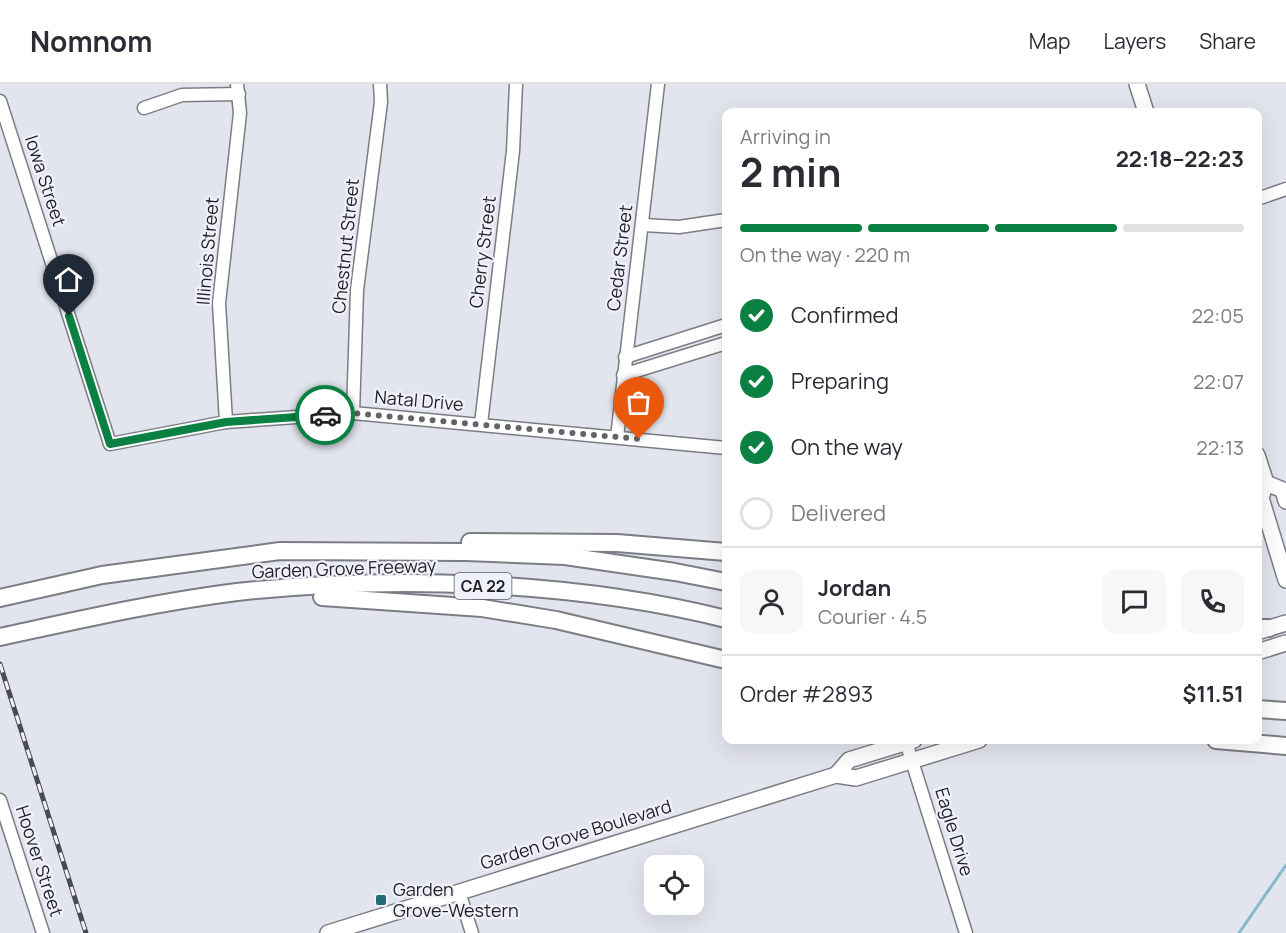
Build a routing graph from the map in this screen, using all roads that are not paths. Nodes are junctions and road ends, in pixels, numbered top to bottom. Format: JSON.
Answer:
{"nodes":[{"id":1,"x":380,"y":84,"type":"edge"},
{"id":2,"x":516,"y":84,"type":"edge"},
{"id":3,"x":658,"y":84,"type":"edge"},
{"id":4,"x":1137,"y":84,"type":"edge"},
{"id":5,"x":238,"y":89,"type":"edge"},
{"id":6,"x":0,"y":101,"type":"edge"},
{"id":7,"x":144,"y":108,"type":"dead end"},
{"id":8,"x":1145,"y":108,"type":"edge"},
{"id":9,"x":1285,"y":194,"type":"edge"},
{"id":10,"x":1262,"y":198,"type":"edge"},
{"id":11,"x":722,"y":221,"type":"edge"},
{"id":12,"x":643,"y":225,"type":"junction"},
{"id":13,"x":722,"y":326,"type":"edge"},
{"id":14,"x":722,"y":344,"type":"edge"},
{"id":15,"x":625,"y":357,"type":"junction"},
{"id":16,"x":623,"y":375,"type":"junction"},
{"id":17,"x":352,"y":413,"type":"junction"},
{"id":18,"x":226,"y":422,"type":"junction"},
{"id":19,"x":481,"y":424,"type":"junction"},
{"id":20,"x":617,"y":437,"type":"junction"},
{"id":21,"x":110,"y":444,"type":"joint"},
{"id":22,"x":722,"y":448,"type":"edge"},
{"id":23,"x":1262,"y":471,"type":"edge"},
{"id":24,"x":1266,"y":483,"type":"junction"},
{"id":25,"x":1262,"y":495,"type":"edge"},
{"id":26,"x":1262,"y":501,"type":"edge"},
{"id":27,"x":1286,"y":501,"type":"edge"},
{"id":28,"x":280,"y":551,"type":"junction"},
{"id":29,"x":722,"y":552,"type":"edge"},
{"id":30,"x":1286,"y":580,"type":"edge"},
{"id":31,"x":722,"y":581,"type":"edge"},
{"id":32,"x":238,"y":592,"type":"junction"},
{"id":33,"x":5,"y":597,"type":"edge"},
{"id":34,"x":722,"y":618,"type":"edge"},
{"id":35,"x":1286,"y":623,"type":"edge"},
{"id":36,"x":1262,"y":629,"type":"edge"},
{"id":37,"x":0,"y":637,"type":"edge"},
{"id":38,"x":1286,"y":643,"type":"edge"},
{"id":39,"x":1262,"y":650,"type":"edge"},
{"id":40,"x":722,"y":659,"type":"edge"},
{"id":41,"x":1262,"y":709,"type":"edge"},
{"id":42,"x":1286,"y":711,"type":"edge"},
{"id":43,"x":896,"y":744,"type":"edge"},
{"id":44,"x":909,"y":744,"type":"edge"},
{"id":45,"x":966,"y":744,"type":"edge"},
{"id":46,"x":1262,"y":744,"type":"edge"},
{"id":47,"x":1286,"y":746,"type":"edge"},
{"id":48,"x":913,"y":760,"type":"junction"},
{"id":49,"x":836,"y":775,"type":"junction"},
{"id":50,"x":0,"y":800,"type":"edge"},
{"id":51,"x":459,"y":892,"type":"junction"},
{"id":52,"x":43,"y":933,"type":"edge"},
{"id":53,"x":328,"y":933,"type":"edge"},
{"id":54,"x":472,"y":933,"type":"edge"},
{"id":55,"x":966,"y":933,"type":"edge"}],
"edges":[{"from":1,"to":17,"type":"street","name":"Chestnut Street"},
{"from":2,"to":19,"type":"street","name":"Cherry Street"},
{"from":3,"to":12,"type":"street","name":"Cedar Street"},
{"from":4,"to":8,"type":"main road"},
{"from":5,"to":7,"type":"street"},
{"from":5,"to":18,"type":"street","name":"Illinois Street"},
{"from":6,"to":21,"type":"street","name":"Iowa Street"},
{"from":9,"to":10,"type":"street"},
{"from":11,"to":12,"type":"street"},
{"from":12,"to":15,"type":"street","name":"Cedar Street"},
{"from":13,"to":15,"type":"street"},
{"from":14,"to":16,"type":"street"},
{"from":15,"to":16,"type":"street","name":"Cedar Street"},
{"from":16,"to":20,"type":"street","name":"Cedar Street"},
{"from":17,"to":18,"type":"street","name":"Natal Drive"},
{"from":17,"to":19,"type":"street","name":"Natal Drive"},
{"from":18,"to":21,"type":"street","name":"Natal Drive"},
{"from":19,"to":20,"type":"street","name":"Natal Drive"},
{"from":20,"to":22,"type":"street","name":"Natal Drive"},
{"from":23,"to":24,"type":"main road"},
{"from":24,"to":25,"type":"main road"},
{"from":24,"to":27,"type":"main road"},
{"from":26,"to":30,"type":"main road"},
{"from":28,"to":29,"type":"highway"},
{"from":28,"to":31,"type":"highway","name":"Garden Grove Freeway","number":"CA 22"},
{"from":28,"to":33,"type":"highway","name":"Garden Grove Freeway","number":"CA 22"},
{"from":32,"to":34,"type":"highway","name":"Garden Grove Freeway","number":"CA 22"},
{"from":32,"to":37,"type":"highway","name":"Garden Grove Freeway","number":"CA 22"},
{"from":32,"to":40,"type":"highway"},
{"from":35,"to":36,"type":"main road"},
{"from":38,"to":39,"type":"main road"},
{"from":41,"to":42,"type":"highway"},
{"from":43,"to":49,"type":"main road","name":"Garden Grove Boulevard"},
{"from":44,"to":48,"type":"street","name":"Eagle Drive"},
{"from":45,"to":48,"type":"main road","name":"Garden Grove Boulevard"},
{"from":46,"to":47,"type":"highway"},
{"from":48,"to":49,"type":"main road","name":"Garden Grove Boulevard"},
{"from":48,"to":55,"type":"street","name":"Eagle Drive"},
{"from":49,"to":51,"type":"main road","name":"Garden Grove Boulevard"},
{"from":50,"to":52,"type":"street","name":"Hoover Street"},
{"from":51,"to":53,"type":"main road","name":"Garden Grove Boulevard"},
{"from":51,"to":54,"type":"street"}]}
